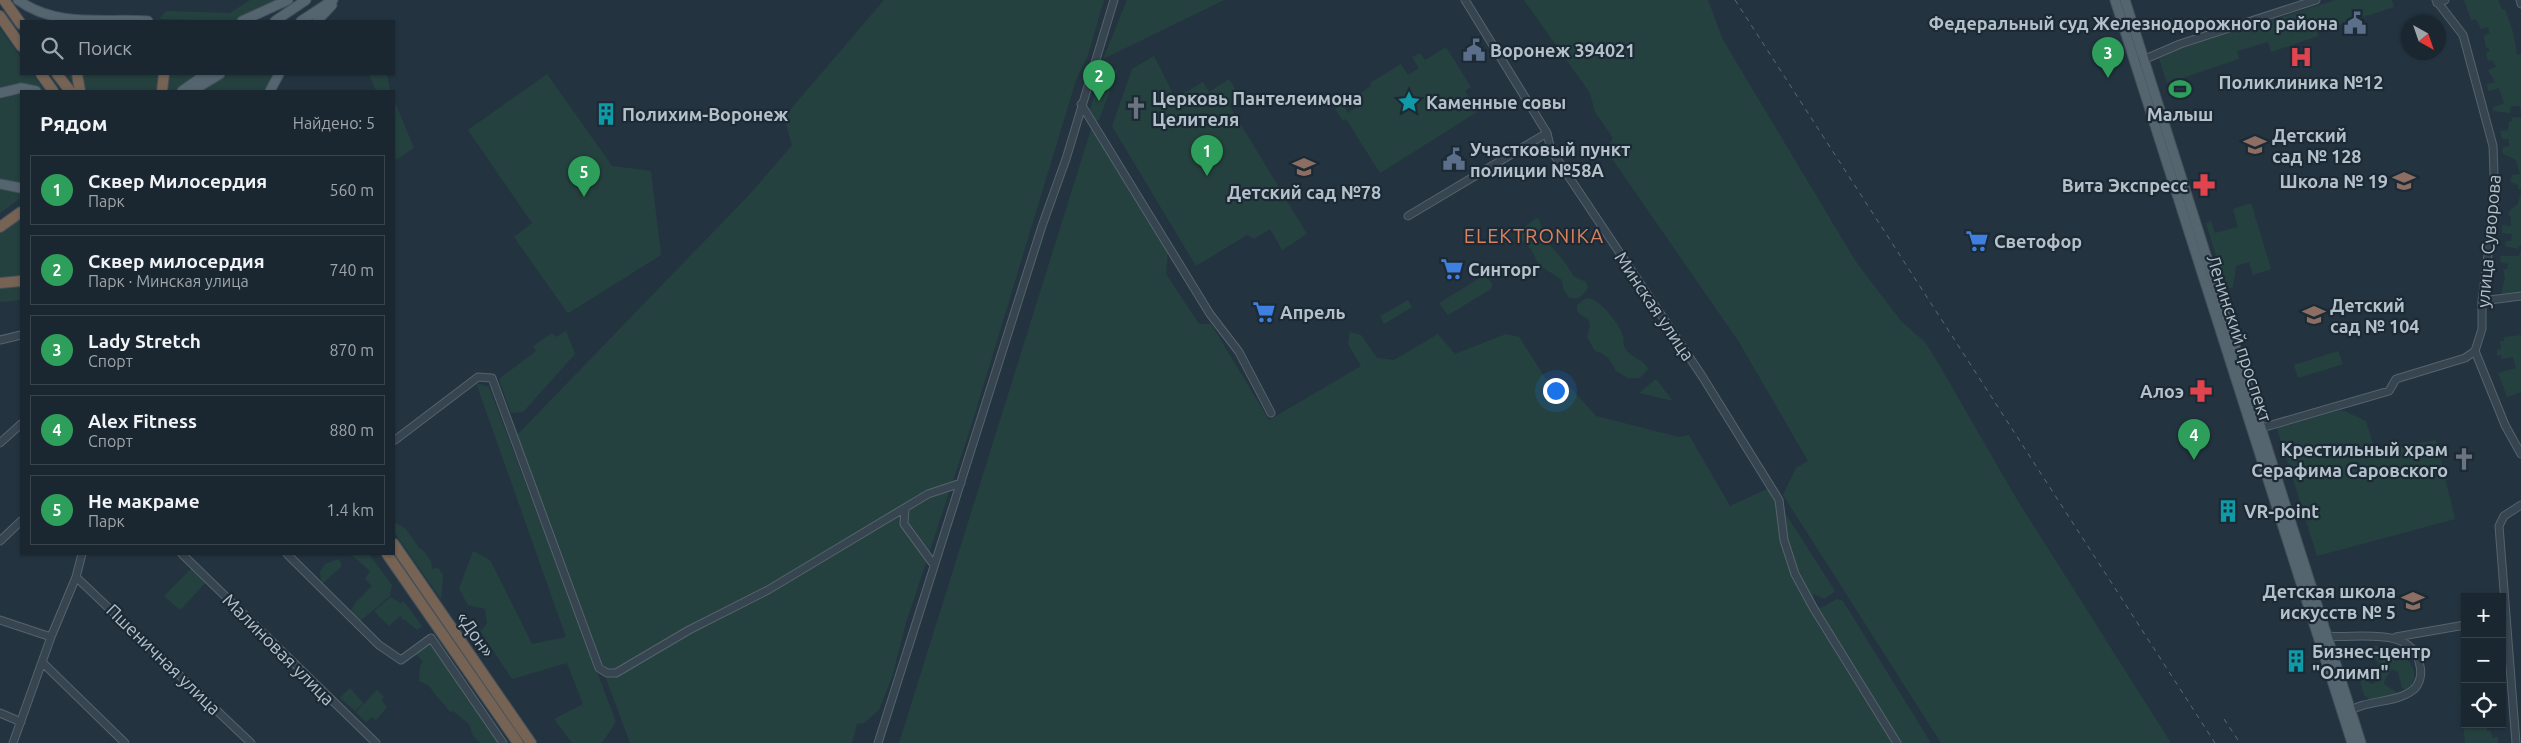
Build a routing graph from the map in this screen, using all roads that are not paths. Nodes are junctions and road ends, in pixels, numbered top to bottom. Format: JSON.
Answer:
{"nodes":[{"id":1,"x":4,"y":0,"type":"edge"},
{"id":2,"x":18,"y":0,"type":"edge"},
{"id":3,"x":288,"y":0,"type":"edge"},
{"id":4,"x":306,"y":0,"type":"edge"},
{"id":5,"x":334,"y":0,"type":"edge"},
{"id":6,"x":338,"y":0,"type":"edge"},
{"id":7,"x":1114,"y":0,"type":"edge"},
{"id":8,"x":1465,"y":0,"type":"edge"},
{"id":9,"x":2115,"y":0,"type":"edge"},
{"id":10,"x":2125,"y":0,"type":"edge"},
{"id":11,"x":2316,"y":0,"type":"edge"},
{"id":12,"x":2445,"y":0,"type":"edge"},
{"id":13,"x":2520,"y":0,"type":"edge"},
{"id":14,"x":2436,"y":1,"type":"edge"},
{"id":15,"x":2521,"y":4,"type":"edge"},
{"id":16,"x":0,"y":16,"type":"edge"},
{"id":17,"x":121,"y":20,"type":"edge"},
{"id":18,"x":244,"y":20,"type":"edge"},
{"id":19,"x":276,"y":20,"type":"edge"},
{"id":20,"x":303,"y":20,"type":"edge"},
{"id":21,"x":318,"y":20,"type":"edge"},
{"id":22,"x":20,"y":23,"type":"edge"},
{"id":23,"x":20,"y":45,"type":"edge"},
{"id":24,"x":2140,"y":61,"type":"junction"},
{"id":25,"x":42,"y":75,"type":"edge"},
{"id":26,"x":58,"y":75,"type":"edge"},
{"id":27,"x":78,"y":75,"type":"edge"},
{"id":28,"x":164,"y":75,"type":"edge"},
{"id":29,"x":205,"y":75,"type":"edge"},
{"id":30,"x":218,"y":75,"type":"edge"},
{"id":31,"x":278,"y":75,"type":"edge"},
{"id":32,"x":26,"y":90,"type":"edge"},
{"id":33,"x":52,"y":90,"type":"edge"},
{"id":34,"x":69,"y":90,"type":"edge"},
{"id":35,"x":80,"y":90,"type":"edge"},
{"id":36,"x":162,"y":90,"type":"edge"},
{"id":37,"x":183,"y":90,"type":"edge"},
{"id":38,"x":194,"y":90,"type":"edge"},
{"id":39,"x":271,"y":90,"type":"edge"},
{"id":40,"x":0,"y":93,"type":"edge"},
{"id":41,"x":1082,"y":104,"type":"junction"},
{"id":42,"x":1547,"y":133,"type":"junction"},
{"id":43,"x":0,"y":184,"type":"edge"},
{"id":44,"x":20,"y":188,"type":"edge"},
{"id":45,"x":20,"y":205,"type":"edge"},
{"id":46,"x":20,"y":213,"type":"edge"},
{"id":47,"x":1408,"y":216,"type":"dead end"},
{"id":48,"x":0,"y":219,"type":"edge"},
{"id":49,"x":0,"y":227,"type":"edge"},
{"id":50,"x":20,"y":281,"type":"edge"},
{"id":51,"x":0,"y":283,"type":"edge"},
{"id":52,"x":2521,"y":296,"type":"edge"},
{"id":53,"x":2482,"y":301,"type":"junction"},
{"id":54,"x":20,"y":335,"type":"edge"},
{"id":55,"x":1,"y":341,"type":"edge"},
{"id":56,"x":2475,"y":351,"type":"junction"},
{"id":57,"x":1271,"y":413,"type":"dead end"},
{"id":58,"x":20,"y":425,"type":"edge"},
{"id":59,"x":2256,"y":430,"type":"junction"},
{"id":60,"x":395,"y":440,"type":"edge"},
{"id":61,"x":0,"y":443,"type":"edge"},
{"id":62,"x":2521,"y":454,"type":"edge"},
{"id":63,"x":961,"y":483,"type":"junction"},
{"id":64,"x":2521,"y":505,"type":"edge"},
{"id":65,"x":905,"y":508,"type":"junction"},
{"id":66,"x":20,"y":522,"type":"edge"},
{"id":67,"x":0,"y":540,"type":"edge"},
{"id":68,"x":395,"y":545,"type":"edge"},
{"id":69,"x":82,"y":555,"type":"edge"},
{"id":70,"x":183,"y":555,"type":"edge"},
{"id":71,"x":288,"y":555,"type":"edge"},
{"id":72,"x":388,"y":555,"type":"edge"},
{"id":73,"x":934,"y":565,"type":"junction"},
{"id":74,"x":76,"y":577,"type":"junction"},
{"id":75,"x":2502,"y":593,"type":"edge"},
{"id":76,"x":0,"y":620,"type":"edge"},
{"id":77,"x":2314,"y":622,"type":"junction"},
{"id":78,"x":2461,"y":627,"type":"edge"},
{"id":79,"x":2423,"y":632,"type":"junction"},
{"id":80,"x":2327,"y":636,"type":"junction"},
{"id":81,"x":51,"y":637,"type":"junction"},
{"id":82,"x":2393,"y":638,"type":"junction"},
{"id":83,"x":2505,"y":638,"type":"edge"},
{"id":84,"x":2417,"y":653,"type":"junction"},
{"id":85,"x":43,"y":664,"type":"junction"},
{"id":86,"x":2347,"y":712,"type":"junction"},
{"id":87,"x":0,"y":713,"type":"edge"},
{"id":88,"x":21,"y":722,"type":"junction"},
{"id":89,"x":13,"y":743,"type":"edge"},
{"id":90,"x":125,"y":743,"type":"edge"},
{"id":91,"x":251,"y":743,"type":"edge"},
{"id":92,"x":376,"y":743,"type":"edge"},
{"id":93,"x":503,"y":743,"type":"edge"},
{"id":94,"x":518,"y":743,"type":"edge"},
{"id":95,"x":531,"y":743,"type":"edge"},
{"id":96,"x":878,"y":743,"type":"edge"},
{"id":97,"x":1897,"y":743,"type":"edge"},
{"id":98,"x":2352,"y":743,"type":"edge"},
{"id":99,"x":2361,"y":743,"type":"edge"},
{"id":100,"x":2516,"y":743,"type":"edge"}],
"edges":[{"from":1,"to":22,"type":"highway"},
{"from":2,"to":17,"type":"main road"},
{"from":3,"to":18,"type":"main road"},
{"from":4,"to":19,"type":"main road"},
{"from":5,"to":20,"type":"main road"},
{"from":6,"to":21,"type":"main road"},
{"from":7,"to":41,"type":"street"},
{"from":8,"to":42,"type":"street","name":"Минская улица"},
{"from":9,"to":24,"type":"main road","name":"Ленинский проспект"},
{"from":10,"to":24,"type":"main road","name":"Ленинский проспект"},
{"from":11,"to":24,"type":"street"},
{"from":12,"to":14,"type":"street"},
{"from":13,"to":15,"type":"street"},
{"from":14,"to":53,"type":"street","name":"улица Суворова"},
{"from":16,"to":23,"type":"highway"},
{"from":24,"to":59,"type":"main road","name":"Ленинский проспект"},
{"from":25,"to":33,"type":"highway"},
{"from":26,"to":34,"type":"highway"},
{"from":27,"to":35,"type":"highway"},
{"from":28,"to":36,"type":"highway"},
{"from":29,"to":37,"type":"main road"},
{"from":30,"to":38,"type":"main road"},
{"from":31,"to":39,"type":"main road"},
{"from":32,"to":40,"type":"main road"},
{"from":41,"to":57,"type":"street"},
{"from":41,"to":63,"type":"street"},
{"from":42,"to":47,"type":"street"},
{"from":42,"to":97,"type":"street","name":"Минская улица"},
{"from":43,"to":44,"type":"main road"},
{"from":45,"to":48,"type":"highway"},
{"from":46,"to":49,"type":"highway"},
{"from":50,"to":51,"type":"highway"},
{"from":52,"to":53,"type":"street"},
{"from":53,"to":56,"type":"street","name":"улица Суворова"},
{"from":54,"to":55,"type":"street"},
{"from":56,"to":59,"type":"street"},
{"from":56,"to":62,"type":"street"},
{"from":58,"to":61,"type":"street"},
{"from":59,"to":77,"type":"main road","name":"Ленинский проспект"},
{"from":59,"to":80,"type":"main road","name":"Ленинский проспект"},
{"from":60,"to":65,"type":"street"},
{"from":63,"to":65,"type":"street"},
{"from":63,"to":73,"type":"street"},
{"from":64,"to":75,"type":"street"},
{"from":65,"to":73,"type":"street"},
{"from":66,"to":67,"type":"street"},
{"from":68,"to":95,"type":"highway","name":"«Дон»"},
{"from":69,"to":74,"type":"street"},
{"from":70,"to":92,"type":"street","name":"Малиновая улица"},
{"from":71,"to":93,"type":"street"},
{"from":72,"to":94,"type":"highway","name":"«Дон»"},
{"from":73,"to":96,"type":"street"},
{"from":74,"to":81,"type":"street"},
{"from":74,"to":91,"type":"street","name":"Пшеничная улица"},
{"from":76,"to":81,"type":"street"},
{"from":77,"to":80,"type":"main road"},
{"from":77,"to":86,"type":"main road","name":"Ленинский проспект"},
{"from":78,"to":79,"type":"street"},
{"from":79,"to":82,"type":"street"},
{"from":79,"to":84,"type":"street"},
{"from":80,"to":82,"type":"street"},
{"from":80,"to":86,"type":"main road","name":"Ленинский проспект"},
{"from":81,"to":85,"type":"street"},
{"from":82,"to":84,"type":"street"},
{"from":83,"to":100,"type":"street"},
{"from":84,"to":86,"type":"street"},
{"from":85,"to":88,"type":"street"},
{"from":85,"to":90,"type":"street"},
{"from":86,"to":98,"type":"main road","name":"Ленинский проспект"},
{"from":86,"to":99,"type":"main road","name":"Ленинский проспект"},
{"from":87,"to":88,"type":"street"},
{"from":88,"to":89,"type":"street"}]}
